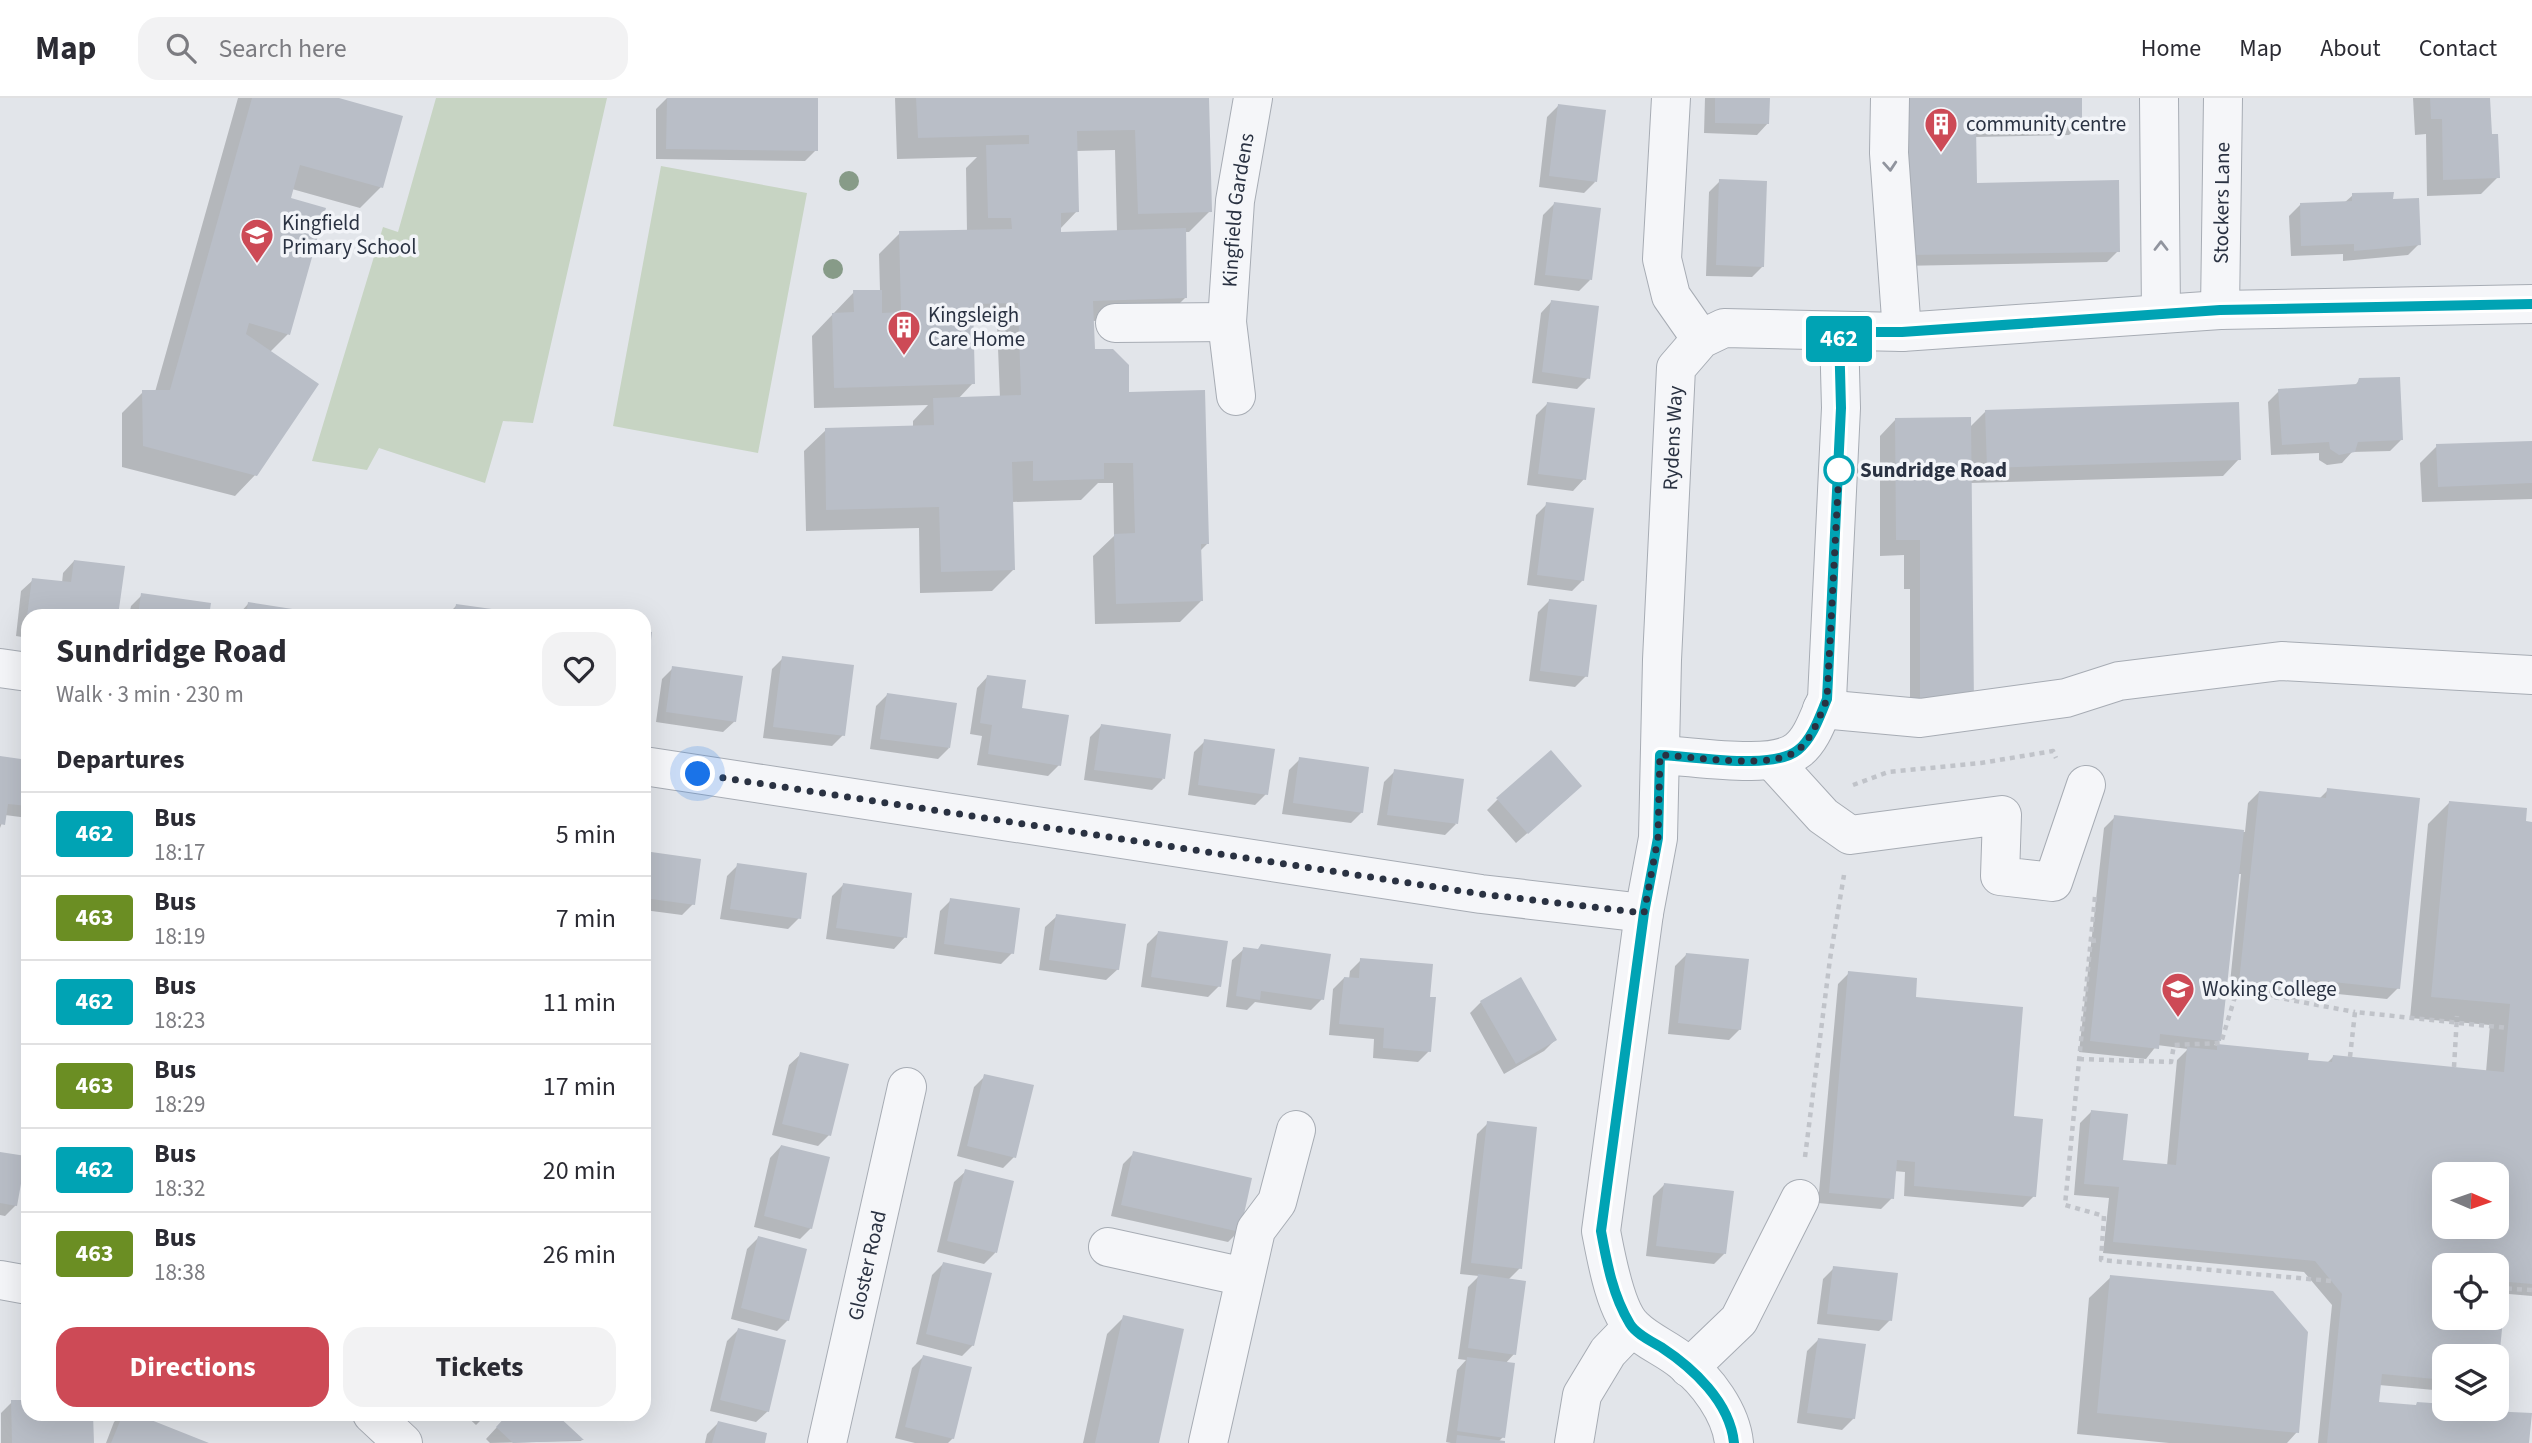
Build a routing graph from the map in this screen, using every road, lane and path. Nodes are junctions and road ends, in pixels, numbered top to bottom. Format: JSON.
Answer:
{"nodes":[{"id":1,"x":1253,"y":98,"type":"edge"},
{"id":2,"x":1671,"y":98,"type":"edge"},
{"id":3,"x":1890,"y":98,"type":"edge"},
{"id":4,"x":2159,"y":98,"type":"edge"},
{"id":5,"x":2223,"y":98,"type":"edge"},
{"id":6,"x":2532,"y":304,"type":"edge"},
{"id":7,"x":2220,"y":310,"type":"junction"},
{"id":8,"x":2161,"y":314,"type":"junction"},
{"id":9,"x":1227,"y":322,"type":"junction"},
{"id":10,"x":1115,"y":323,"type":"dead end"},
{"id":11,"x":1839,"y":332,"type":"junction"},
{"id":12,"x":1902,"y":332,"type":"junction"},
{"id":13,"x":1701,"y":339,"type":"junction"},
{"id":14,"x":1236,"y":396,"type":"dead end"},
{"id":15,"x":0,"y":668,"type":"edge"},
{"id":16,"x":21,"y":672,"type":"edge"},
{"id":17,"x":2532,"y":675,"type":"edge"},
{"id":18,"x":1822,"y":709,"type":"junction"},
{"id":19,"x":1660,"y":755,"type":"junction"},
{"id":20,"x":1773,"y":761,"type":"junction"},
{"id":21,"x":651,"y":767,"type":"edge"},
{"id":22,"x":1852,"y":785,"type":"dead end"},
{"id":23,"x":2083,"y":796,"type":"joint"},
{"id":24,"x":1846,"y":864,"type":"dead end"},
{"id":25,"x":2095,"y":890,"type":"dead end"},
{"id":26,"x":1644,"y":913,"type":"junction"},
{"id":27,"x":2100,"y":940,"type":"dead end"},
{"id":28,"x":2091,"y":941,"type":"junction"},
{"id":29,"x":2355,"y":1012,"type":"junction"},
{"id":30,"x":2457,"y":1016,"type":"dead end"},
{"id":31,"x":2458,"y":1023,"type":"junction"},
{"id":32,"x":2508,"y":1028,"type":"dead end"},
{"id":33,"x":2350,"y":1057,"type":"dead end"},
{"id":34,"x":2079,"y":1059,"type":"junction"},
{"id":35,"x":2454,"y":1067,"type":"dead end"},
{"id":36,"x":907,"y":1087,"type":"dead end"},
{"id":37,"x":1296,"y":1130,"type":"dead end"},
{"id":38,"x":1800,"y":1199,"type":"joint"},
{"id":39,"x":1108,"y":1247,"type":"dead end"},
{"id":40,"x":1245,"y":1277,"type":"junction"},
{"id":41,"x":0,"y":1280,"type":"edge"},
{"id":42,"x":2332,"y":1281,"type":"dead end"},
{"id":43,"x":21,"y":1283,"type":"edge"},
{"id":44,"x":2509,"y":1289,"type":"edge"},
{"id":45,"x":2532,"y":1290,"type":"edge"},
{"id":46,"x":1632,"y":1327,"type":"junction"},
{"id":47,"x":1689,"y":1368,"type":"junction"},
{"id":48,"x":379,"y":1421,"type":"edge"},
{"id":49,"x":403,"y":1443,"type":"edge"},
{"id":50,"x":827,"y":1443,"type":"edge"},
{"id":51,"x":1208,"y":1443,"type":"edge"},
{"id":52,"x":1574,"y":1443,"type":"edge"},
{"id":53,"x":1734,"y":1443,"type":"edge"}],
"edges":[{"from":1,"to":9,"type":"street","name":"Kingfield Gardens"},
{"from":2,"to":13,"type":"street"},
{"from":3,"to":12,"type":"street","one_way":true},
{"from":8,"to":4,"type":"street","one_way":true},
{"from":5,"to":7,"type":"street","name":"Stockers Lane"},
{"from":6,"to":7,"type":"street"},
{"from":7,"to":8,"type":"street"},
{"from":8,"to":12,"type":"street"},
{"from":9,"to":10,"type":"street"},
{"from":9,"to":14,"type":"street","name":"Kingfield Gardens"},
{"from":11,"to":12,"type":"street"},
{"from":11,"to":13,"type":"street"},
{"from":11,"to":18,"type":"street"},
{"from":13,"to":19,"type":"street","name":"Rydens Way"},
{"from":15,"to":16,"type":"street"},
{"from":17,"to":18,"type":"street"},
{"from":18,"to":20,"type":"street"},
{"from":19,"to":20,"type":"street"},
{"from":19,"to":26,"type":"street","name":"Rydens Way"},
{"from":20,"to":23,"type":"street"},
{"from":21,"to":26,"type":"street"},
{"from":22,"to":23,"type":"path"},
{"from":24,"to":38,"type":"path"},
{"from":25,"to":28,"type":"path"},
{"from":26,"to":46,"type":"street","name":"Rydens Way"},
{"from":27,"to":28,"type":"path"},
{"from":28,"to":34,"type":"path"},
{"from":29,"to":31,"type":"path"},
{"from":29,"to":33,"type":"path"},
{"from":29,"to":34,"type":"path"},
{"from":30,"to":31,"type":"path"},
{"from":31,"to":32,"type":"path"},
{"from":31,"to":35,"type":"path"},
{"from":34,"to":42,"type":"path"},
{"from":36,"to":50,"type":"street","name":"Gloster Road"},
{"from":37,"to":40,"type":"street"},
{"from":38,"to":47,"type":"street"},
{"from":39,"to":40,"type":"street"},
{"from":40,"to":51,"type":"street"},
{"from":41,"to":43,"type":"street"},
{"from":44,"to":45,"type":"path"},
{"from":46,"to":47,"type":"street"},
{"from":46,"to":52,"type":"street"},
{"from":47,"to":53,"type":"street"},
{"from":48,"to":49,"type":"street"}]}
